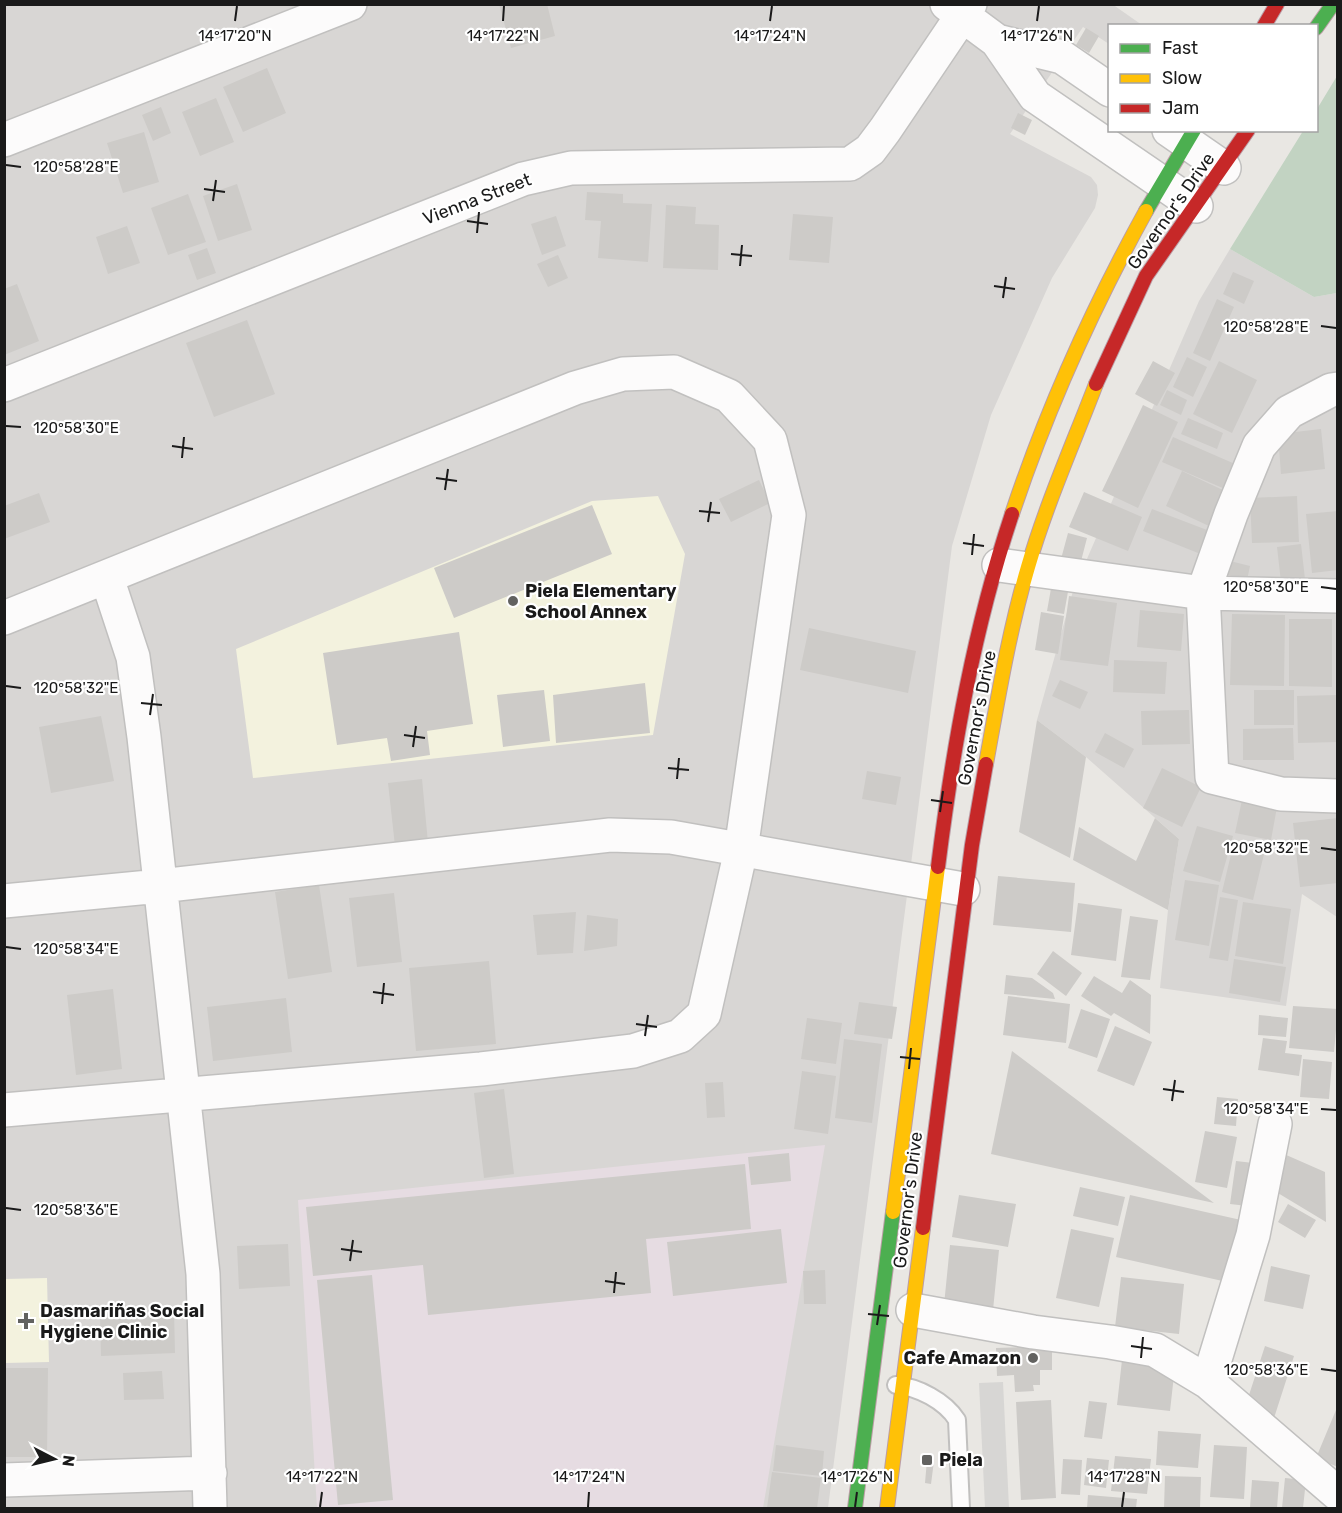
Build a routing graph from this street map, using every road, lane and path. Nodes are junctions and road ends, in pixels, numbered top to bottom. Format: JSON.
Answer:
{"nodes":[{"id":1,"x":350,"y":4,"type":"edge"},
{"id":2,"x":1278,"y":4,"type":"edge"},
{"id":3,"x":1333,"y":4,"type":"edge"},
{"id":4,"x":960,"y":8,"type":"edge"},
{"id":5,"x":1265,"y":24,"type":"edge"},
{"id":6,"x":1318,"y":26,"type":"edge"},
{"id":7,"x":997,"y":41,"type":"junction"},
{"id":8,"x":1108,"y":89,"type":"edge"},
{"id":9,"x":1247,"y":132,"type":"edge"},
{"id":10,"x":1183,"y":134,"type":"edge"},
{"id":11,"x":4,"y":140,"type":"edge"},
{"id":12,"x":1224,"y":168,"type":"junction"},
{"id":13,"x":1161,"y":183,"type":"junction"},
{"id":14,"x":1196,"y":206,"type":"junction"},
{"id":15,"x":4,"y":385,"type":"edge"},
{"id":16,"x":1338,"y":389,"type":"edge"},
{"id":17,"x":1011,"y":567,"type":"junction"},
{"id":18,"x":107,"y":578,"type":"junction"},
{"id":19,"x":1203,"y":593,"type":"junction"},
{"id":20,"x":1338,"y":596,"type":"edge"},
{"id":21,"x":4,"y":618,"type":"edge"},
{"id":22,"x":1338,"y":796,"type":"edge"},
{"id":23,"x":741,"y":850,"type":"junction"},
{"id":24,"x":160,"y":886,"type":"junction"},
{"id":25,"x":950,"y":887,"type":"junction"},
{"id":26,"x":4,"y":901,"type":"edge"},
{"id":27,"x":182,"y":1094,"type":"junction"},
{"id":28,"x":4,"y":1110,"type":"edge"},
{"id":29,"x":1275,"y":1124,"type":"dead end"},
{"id":30,"x":914,"y":1177,"type":"junction"},
{"id":31,"x":912,"y":1310,"type":"junction"},
{"id":32,"x":872,"y":1382,"type":"junction"},
{"id":33,"x":1208,"y":1382,"type":"junction"},
{"id":34,"x":903,"y":1386,"type":"junction"},
{"id":35,"x":210,"y":1473,"type":"junction"},
{"id":36,"x":4,"y":1480,"type":"edge"},
{"id":37,"x":1338,"y":1494,"type":"edge"},
{"id":38,"x":210,"y":1509,"type":"edge"},
{"id":39,"x":855,"y":1509,"type":"edge"},
{"id":40,"x":887,"y":1509,"type":"edge"},
{"id":41,"x":961,"y":1509,"type":"edge"}],
"edges":[{"from":1,"to":11,"type":"street"},
{"from":2,"to":5,"type":"highway"},
{"from":3,"to":6,"type":"highway"},
{"from":4,"to":7,"type":"street"},
{"from":4,"to":15,"type":"street","name":"Vienna Street"},
{"from":7,"to":8,"type":"street"},
{"from":7,"to":13,"type":"street"},
{"from":9,"to":12,"type":"highway","name":"Governor's Drive"},
{"from":10,"to":12,"type":"street"},
{"from":10,"to":13,"type":"highway","name":"Governor's Drive"},
{"from":12,"to":14,"type":"highway","name":"Governor's Drive"},
{"from":13,"to":14,"type":"street"},
{"from":13,"to":17,"type":"highway","name":"Governor's Drive"},
{"from":14,"to":17,"type":"highway","name":"Governor's Drive"},
{"from":16,"to":19,"type":"street"},
{"from":17,"to":19,"type":"street"},
{"from":17,"to":25,"type":"highway","name":"Governor's Drive"},
{"from":17,"to":25,"type":"highway","name":"Governor's Drive"},
{"from":18,"to":21,"type":"street"},
{"from":18,"to":23,"type":"street"},
{"from":18,"to":24,"type":"street"},
{"from":19,"to":20,"type":"street"},
{"from":19,"to":22,"type":"street"},
{"from":23,"to":24,"type":"street"},
{"from":23,"to":25,"type":"street"},
{"from":23,"to":27,"type":"street"},
{"from":24,"to":26,"type":"street"},
{"from":24,"to":27,"type":"street"},
{"from":25,"to":30,"type":"highway","name":"Governor's Drive"},
{"from":25,"to":30,"type":"highway","name":"Governor's Drive"},
{"from":27,"to":28,"type":"street"},
{"from":27,"to":35,"type":"street"},
{"from":29,"to":33,"type":"street"},
{"from":30,"to":31,"type":"highway","name":"Governor's Drive"},
{"from":30,"to":32,"type":"highway","name":"Governor's Drive"},
{"from":31,"to":33,"type":"street"},
{"from":31,"to":34,"type":"highway","name":"Governor's Drive"},
{"from":32,"to":34,"type":"lane"},
{"from":32,"to":39,"type":"highway","name":"Governor's Drive"},
{"from":33,"to":37,"type":"street"},
{"from":34,"to":40,"type":"highway","name":"Governor's Drive"},
{"from":34,"to":41,"type":"lane"},
{"from":35,"to":36,"type":"street"},
{"from":35,"to":38,"type":"street"}]}
